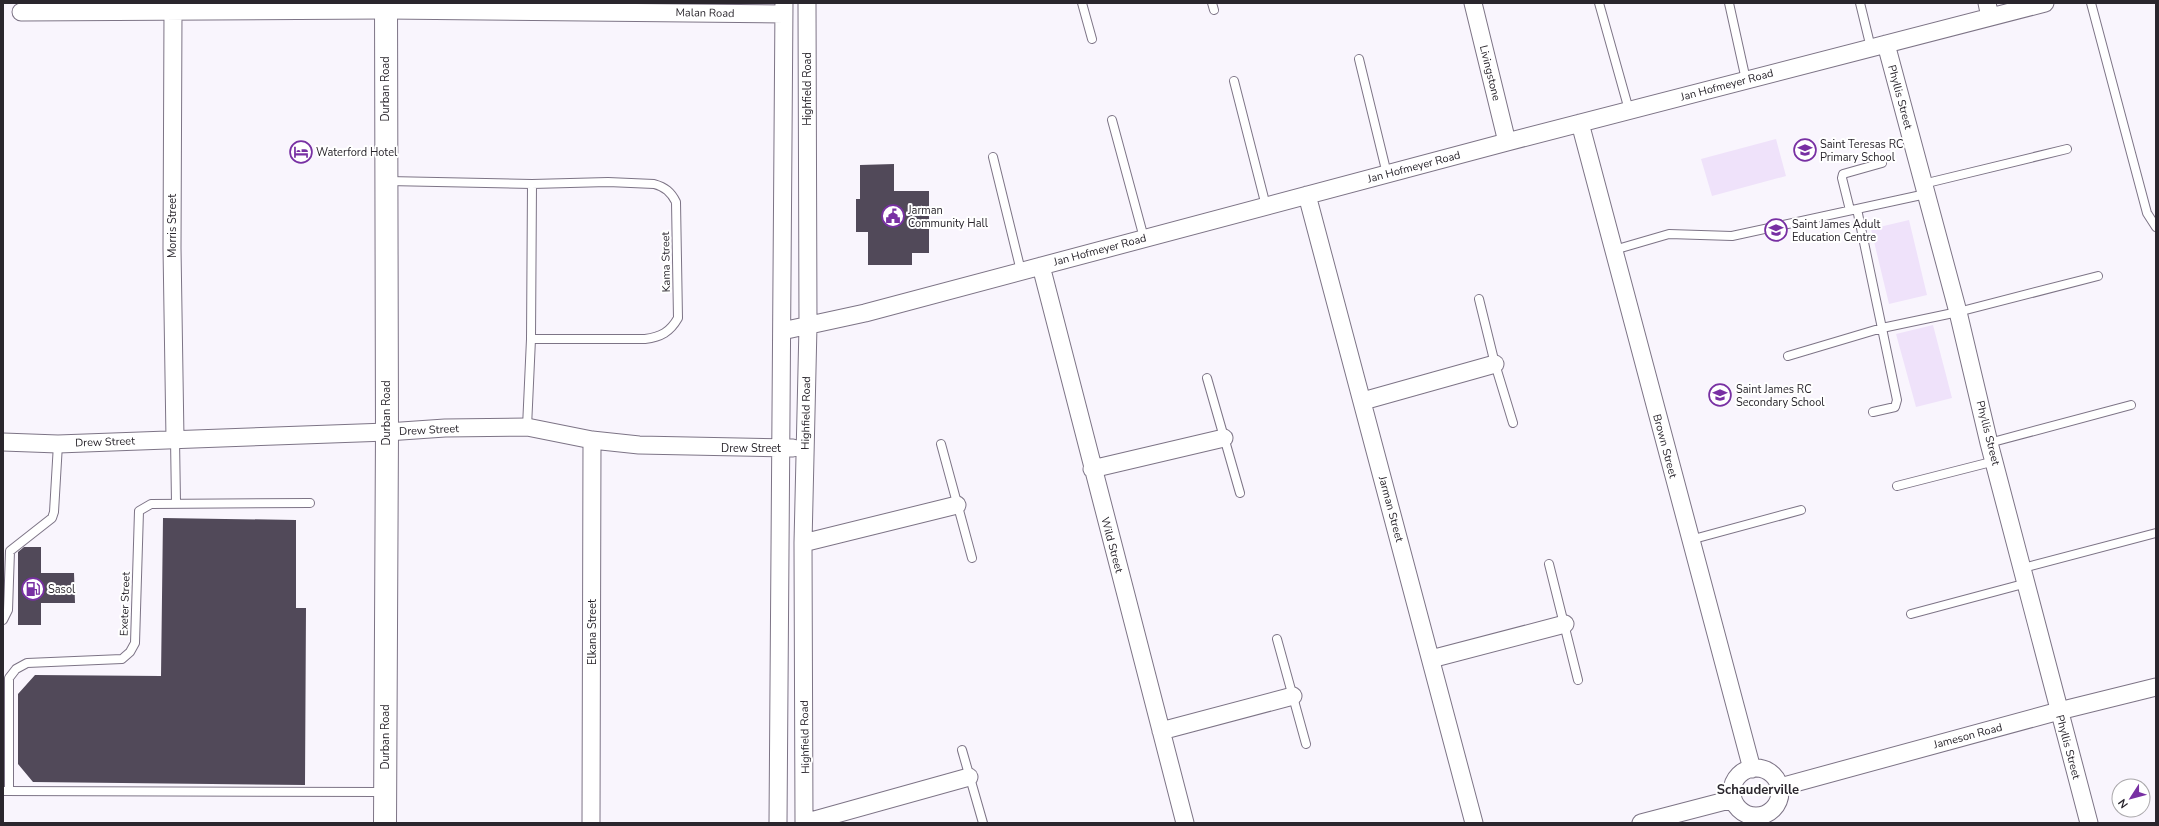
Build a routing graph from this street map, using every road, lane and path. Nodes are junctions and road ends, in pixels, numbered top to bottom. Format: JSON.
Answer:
{"nodes":[{"id":1,"x":808,"y":3,"type":"edge"},
{"id":2,"x":1082,"y":3,"type":"edge"},
{"id":3,"x":1473,"y":3,"type":"edge"},
{"id":4,"x":1599,"y":3,"type":"edge"},
{"id":5,"x":1729,"y":3,"type":"edge"},
{"id":6,"x":1860,"y":3,"type":"edge"},
{"id":7,"x":2045,"y":3,"type":"edge"},
{"id":8,"x":2092,"y":3,"type":"edge"},
{"id":9,"x":386,"y":7,"type":"edge"},
{"id":10,"x":784,"y":8,"type":"edge"},
{"id":11,"x":1988,"y":10,"type":"edge"},
{"id":12,"x":21,"y":12,"type":"dead end"},
{"id":13,"x":173,"y":12,"type":"junction"},
{"id":14,"x":1092,"y":39,"type":"dead end"},
{"id":15,"x":1879,"y":46,"type":"junction"},
{"id":16,"x":1359,"y":59,"type":"dead end"},
{"id":17,"x":1746,"y":80,"type":"junction"},
{"id":18,"x":1234,"y":81,"type":"dead end"},
{"id":19,"x":1629,"y":110,"type":"junction"},
{"id":20,"x":1112,"y":120,"type":"dead end"},
{"id":21,"x":1580,"y":123,"type":"junction"},
{"id":22,"x":1508,"y":142,"type":"junction"},
{"id":23,"x":2067,"y":149,"type":"dead end"},
{"id":24,"x":994,"y":157,"type":"dead end"},
{"id":25,"x":1882,"y":163,"type":"dead end"},
{"id":26,"x":1387,"y":174,"type":"junction"},
{"id":27,"x":385,"y":181,"type":"junction"},
{"id":28,"x":532,"y":184,"type":"junction"},
{"id":29,"x":1924,"y":189,"type":"junction"},
{"id":30,"x":1307,"y":195,"type":"junction"},
{"id":31,"x":1266,"y":206,"type":"junction"},
{"id":32,"x":1853,"y":210,"type":"junction"},
{"id":33,"x":2156,"y":227,"type":"edge"},
{"id":34,"x":1144,"y":238,"type":"junction"},
{"id":35,"x":1614,"y":250,"type":"junction"},
{"id":36,"x":1041,"y":266,"type":"junction"},
{"id":37,"x":1021,"y":271,"type":"junction"},
{"id":38,"x":2098,"y":276,"type":"dead end"},
{"id":39,"x":1479,"y":299,"type":"dead end"},
{"id":40,"x":1958,"y":312,"type":"junction"},
{"id":41,"x":808,"y":326,"type":"junction"},
{"id":42,"x":1882,"y":328,"type":"junction"},
{"id":43,"x":782,"y":331,"type":"junction"},
{"id":44,"x":531,"y":339,"type":"junction"},
{"id":45,"x":1788,"y":356,"type":"dead end"},
{"id":46,"x":1495,"y":364,"type":"junction"},
{"id":47,"x":1207,"y":378,"type":"dead end"},
{"id":48,"x":1363,"y":401,"type":"junction"},
{"id":49,"x":2131,"y":404,"type":"dead end"},
{"id":50,"x":1873,"y":412,"type":"dead end"},
{"id":51,"x":1513,"y":423,"type":"dead end"},
{"id":52,"x":528,"y":427,"type":"junction"},
{"id":53,"x":387,"y":432,"type":"junction"},
{"id":54,"x":1224,"y":438,"type":"junction"},
{"id":55,"x":175,"y":439,"type":"junction"},
{"id":56,"x":592,"y":440,"type":"junction"},
{"id":57,"x":3,"y":442,"type":"edge"},
{"id":58,"x":1989,"y":442,"type":"junction"},
{"id":59,"x":58,"y":444,"type":"junction"},
{"id":60,"x":941,"y":444,"type":"dead end"},
{"id":61,"x":782,"y":448,"type":"junction"},
{"id":62,"x":806,"y":448,"type":"junction"},
{"id":63,"x":1994,"y":461,"type":"junction"},
{"id":64,"x":1092,"y":469,"type":"junction"},
{"id":65,"x":1897,"y":486,"type":"dead end"},
{"id":66,"x":1240,"y":493,"type":"dead end"},
{"id":67,"x":176,"y":503,"type":"junction"},
{"id":68,"x":310,"y":503,"type":"dead end"},
{"id":69,"x":957,"y":505,"type":"junction"},
{"id":70,"x":1801,"y":510,"type":"dead end"},
{"id":71,"x":2156,"y":533,"type":"edge"},
{"id":72,"x":1690,"y":540,"type":"junction"},
{"id":73,"x":803,"y":543,"type":"junction"},
{"id":74,"x":6,"y":550,"type":"edge"},
{"id":75,"x":972,"y":558,"type":"dead end"},
{"id":76,"x":1549,"y":564,"type":"dead end"},
{"id":77,"x":2025,"y":575,"type":"junction"},
{"id":78,"x":1911,"y":614,"type":"dead end"},
{"id":79,"x":3,"y":620,"type":"edge"},
{"id":80,"x":1565,"y":624,"type":"junction"},
{"id":81,"x":1277,"y":639,"type":"dead end"},
{"id":82,"x":1431,"y":660,"type":"junction"},
{"id":83,"x":1578,"y":680,"type":"dead end"},
{"id":84,"x":2156,"y":687,"type":"edge"},
{"id":85,"x":1293,"y":696,"type":"junction"},
{"id":86,"x":2059,"y":711,"type":"junction"},
{"id":87,"x":1161,"y":731,"type":"junction"},
{"id":88,"x":1306,"y":744,"type":"dead end"},
{"id":89,"x":962,"y":750,"type":"dead end"},
{"id":90,"x":1752,"y":768,"type":"junction"},
{"id":91,"x":969,"y":777,"type":"junction"},
{"id":92,"x":1780,"y":787,"type":"junction"},
{"id":93,"x":6,"y":791,"type":"edge"},
{"id":94,"x":385,"y":792,"type":"junction"},
{"id":95,"x":1733,"y":800,"type":"junction"},
{"id":96,"x":1762,"y":820,"type":"edge"},
{"id":97,"x":384,"y":823,"type":"edge"},
{"id":98,"x":591,"y":823,"type":"edge"},
{"id":99,"x":778,"y":823,"type":"edge"},
{"id":100,"x":804,"y":823,"type":"edge"},
{"id":101,"x":983,"y":823,"type":"edge"},
{"id":102,"x":1185,"y":823,"type":"edge"},
{"id":103,"x":1474,"y":823,"type":"edge"},
{"id":104,"x":1641,"y":823,"type":"edge"},
{"id":105,"x":2089,"y":823,"type":"edge"}],
"edges":[{"from":1,"to":41,"type":"street","name":"Highfield Road"},
{"from":2,"to":14,"type":"lane"},
{"from":3,"to":22,"type":"street","name":"Livingstone"},
{"from":4,"to":19,"type":"lane"},
{"from":5,"to":17,"type":"lane"},
{"from":6,"to":15,"type":"lane"},
{"from":7,"to":11,"type":"street","name":"Jan Hofmeyer Road"},
{"from":8,"to":33,"type":"lane"},
{"from":9,"to":10,"type":"street","name":"Malan Road"},
{"from":9,"to":13,"type":"street","name":"Malan Road"},
{"from":9,"to":27,"type":"street","name":"Durban Road"},
{"from":10,"to":43,"type":"street","name":"Highfield Road"},
{"from":11,"to":15,"type":"street","name":"Jan Hofmeyer Road"},
{"from":12,"to":13,"type":"street","name":"Malan Road"},
{"from":13,"to":55,"type":"street","name":"Morris Street"},
{"from":15,"to":17,"type":"street","name":"Jan Hofmeyer Road"},
{"from":15,"to":29,"type":"street","name":"Phyllis Street"},
{"from":16,"to":26,"type":"lane"},
{"from":17,"to":19,"type":"street","name":"Jan Hofmeyer Road"},
{"from":18,"to":31,"type":"lane"},
{"from":19,"to":21,"type":"street","name":"Jan Hofmeyer Road"},
{"from":20,"to":34,"type":"lane"},
{"from":21,"to":22,"type":"street","name":"Jan Hofmeyer Road"},
{"from":21,"to":35,"type":"street","name":"Brown Street"},
{"from":22,"to":26,"type":"street","name":"Jan Hofmeyer Road"},
{"from":23,"to":29,"type":"lane"},
{"from":24,"to":37,"type":"lane"},
{"from":25,"to":32,"type":"lane"},
{"from":26,"to":30,"type":"street","name":"Jan Hofmeyer Road"},
{"from":27,"to":28,"type":"lane","name":"Kama Street"},
{"from":27,"to":53,"type":"street","name":"Durban Road"},
{"from":28,"to":44,"type":"lane"},
{"from":28,"to":44,"type":"lane","name":"Kama Street"},
{"from":29,"to":32,"type":"lane"},
{"from":29,"to":40,"type":"street","name":"Phyllis Street"},
{"from":30,"to":31,"type":"street","name":"Jan Hofmeyer Road"},
{"from":30,"to":48,"type":"street","name":"Jarman Street"},
{"from":31,"to":34,"type":"street","name":"Jan Hofmeyer Road"},
{"from":32,"to":35,"type":"lane"},
{"from":32,"to":42,"type":"lane"},
{"from":34,"to":36,"type":"street","name":"Jan Hofmeyer Road"},
{"from":35,"to":72,"type":"street","name":"Brown Street"},
{"from":36,"to":37,"type":"street","name":"Jan Hofmeyer Road"},
{"from":36,"to":64,"type":"street","name":"Wild Street"},
{"from":37,"to":41,"type":"street","name":"Jan Hofmeyer Road"},
{"from":38,"to":40,"type":"lane"},
{"from":39,"to":46,"type":"lane"},
{"from":40,"to":42,"type":"lane"},
{"from":40,"to":58,"type":"street","name":"Phyllis Street"},
{"from":41,"to":43,"type":"street","name":"Jan Hofmeyer Road"},
{"from":41,"to":62,"type":"street","name":"Highfield Road"},
{"from":42,"to":45,"type":"lane"},
{"from":42,"to":50,"type":"lane"},
{"from":43,"to":61,"type":"street","name":"Highfield Road"},
{"from":44,"to":52,"type":"lane"},
{"from":46,"to":48,"type":"street"},
{"from":46,"to":51,"type":"lane"},
{"from":47,"to":54,"type":"lane"},
{"from":48,"to":82,"type":"street","name":"Jarman Street"},
{"from":49,"to":58,"type":"lane"},
{"from":52,"to":53,"type":"street","name":"Drew Street"},
{"from":52,"to":56,"type":"street","name":"Drew Street"},
{"from":53,"to":55,"type":"street","name":"Drew Street"},
{"from":53,"to":94,"type":"street","name":"Durban Road"},
{"from":54,"to":64,"type":"street"},
{"from":54,"to":66,"type":"lane"},
{"from":55,"to":59,"type":"street","name":"Drew Street"},
{"from":55,"to":67,"type":"lane"},
{"from":56,"to":61,"type":"street","name":"Drew Street"},
{"from":56,"to":98,"type":"street","name":"Elkana Street"},
{"from":57,"to":59,"type":"street","name":"Drew Street"},
{"from":58,"to":63,"type":"street","name":"Phyllis Street"},
{"from":59,"to":74,"type":"lane"},
{"from":60,"to":69,"type":"lane"},
{"from":61,"to":62,"type":"street","name":"Drew Street"},
{"from":61,"to":99,"type":"street","name":"Highfield Road"},
{"from":62,"to":73,"type":"street","name":"Highfield Road"},
{"from":63,"to":65,"type":"lane"},
{"from":63,"to":77,"type":"street","name":"Phyllis Street"},
{"from":64,"to":87,"type":"street","name":"Wild Street"},
{"from":67,"to":68,"type":"lane","name":"Exeter Street"},
{"from":67,"to":93,"type":"lane","name":"Exeter Street"},
{"from":69,"to":73,"type":"street"},
{"from":69,"to":75,"type":"lane"},
{"from":70,"to":72,"type":"lane"},
{"from":71,"to":77,"type":"lane"},
{"from":72,"to":90,"type":"street","name":"Brown Street"},
{"from":73,"to":100,"type":"street","name":"Highfield Road"},
{"from":74,"to":79,"type":"lane"},
{"from":76,"to":80,"type":"lane"},
{"from":77,"to":78,"type":"lane"},
{"from":77,"to":86,"type":"street","name":"Phyllis Street"},
{"from":80,"to":82,"type":"street"},
{"from":80,"to":83,"type":"lane"},
{"from":81,"to":85,"type":"lane"},
{"from":82,"to":103,"type":"street","name":"Jarman Street"},
{"from":84,"to":86,"type":"street","name":"Jameson Road"},
{"from":85,"to":87,"type":"street"},
{"from":85,"to":88,"type":"lane"},
{"from":86,"to":92,"type":"street","name":"Jameson Road"},
{"from":86,"to":105,"type":"street","name":"Phyllis Street"},
{"from":87,"to":102,"type":"street","name":"Wild Street"},
{"from":89,"to":91,"type":"lane"},
{"from":90,"to":92,"type":"street"},
{"from":90,"to":95,"type":"street"},
{"from":91,"to":100,"type":"street"},
{"from":91,"to":101,"type":"lane"},
{"from":92,"to":96,"type":"street"},
{"from":93,"to":94,"type":"lane"},
{"from":94,"to":97,"type":"street","name":"Durban Road"},
{"from":95,"to":96,"type":"street"},
{"from":95,"to":104,"type":"street"}]}
